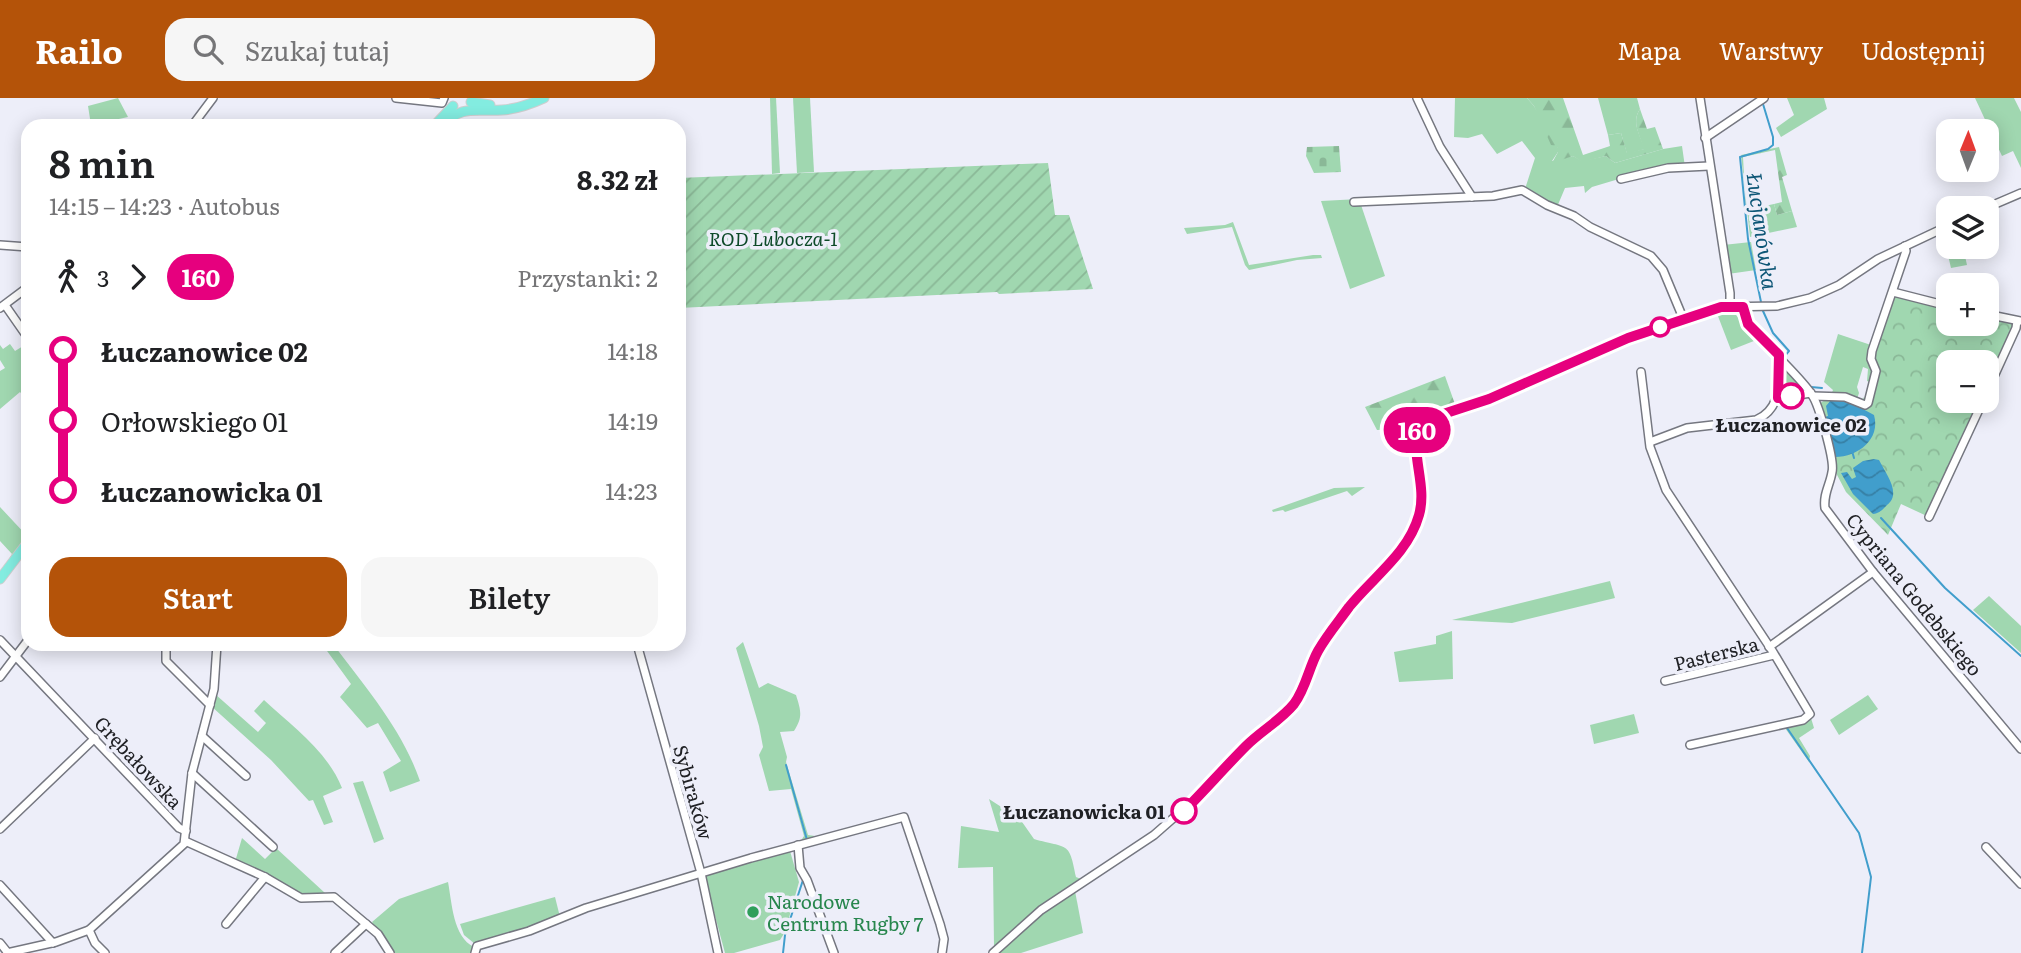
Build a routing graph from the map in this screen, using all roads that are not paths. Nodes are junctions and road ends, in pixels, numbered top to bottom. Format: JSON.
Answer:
{"nodes":[{"id":1,"x":213,"y":98,"type":"edge"},
{"id":2,"x":396,"y":98,"type":"edge"},
{"id":3,"x":444,"y":98,"type":"edge"},
{"id":4,"x":530,"y":98,"type":"edge"},
{"id":5,"x":544,"y":98,"type":"edge"},
{"id":6,"x":1418,"y":98,"type":"edge"},
{"id":7,"x":1700,"y":98,"type":"edge"},
{"id":8,"x":1764,"y":98,"type":"edge"},
{"id":9,"x":470,"y":103,"type":"edge"},
{"id":10,"x":455,"y":106,"type":"edge"},
{"id":11,"x":197,"y":119,"type":"edge"},
{"id":12,"x":441,"y":119,"type":"edge"},
{"id":13,"x":1705,"y":138,"type":"junction"},
{"id":14,"x":1709,"y":166,"type":"junction"},
{"id":15,"x":1621,"y":179,"type":"dead end"},
{"id":16,"x":2021,"y":193,"type":"edge"},
{"id":17,"x":1472,"y":197,"type":"junction"},
{"id":18,"x":1354,"y":202,"type":"dead end"},
{"id":19,"x":1999,"y":202,"type":"edge"},
{"id":20,"x":1936,"y":232,"type":"edge"},
{"id":21,"x":0,"y":245,"type":"edge"},
{"id":22,"x":21,"y":246,"type":"edge"},
{"id":23,"x":1905,"y":246,"type":"junction"},
{"id":24,"x":21,"y":292,"type":"edge"},
{"id":25,"x":1892,"y":292,"type":"junction"},
{"id":26,"x":1936,"y":303,"type":"edge"},
{"id":27,"x":2,"y":306,"type":"edge"},
{"id":28,"x":1730,"y":306,"type":"junction"},
{"id":29,"x":1743,"y":307,"type":"junction"},
{"id":30,"x":1999,"y":317,"type":"edge"},
{"id":31,"x":1682,"y":318,"type":"junction"},
{"id":32,"x":2019,"y":321,"type":"edge"},
{"id":33,"x":21,"y":329,"type":"edge"},
{"id":34,"x":1779,"y":355,"type":"junction"},
{"id":35,"x":1999,"y":366,"type":"edge"},
{"id":36,"x":1641,"y":372,"type":"dead end"},
{"id":37,"x":1812,"y":395,"type":"junction"},
{"id":38,"x":1778,"y":398,"type":"junction"},
{"id":39,"x":1977,"y":413,"type":"edge"},
{"id":40,"x":1650,"y":442,"type":"junction"},
{"id":41,"x":1929,"y":517,"type":"dead end"},
{"id":42,"x":21,"y":551,"type":"edge"},
{"id":43,"x":1873,"y":572,"type":"junction"},
{"id":44,"x":0,"y":579,"type":"edge"},
{"id":45,"x":0,"y":640,"type":"edge"},
{"id":46,"x":1769,"y":646,"type":"junction"},
{"id":47,"x":21,"y":649,"type":"edge"},
{"id":48,"x":166,"y":651,"type":"edge"},
{"id":49,"x":217,"y":651,"type":"edge"},
{"id":50,"x":639,"y":651,"type":"edge"},
{"id":51,"x":1774,"y":655,"type":"junction"},
{"id":52,"x":16,"y":656,"type":"junction"},
{"id":53,"x":0,"y":677,"type":"edge"},
{"id":54,"x":1665,"y":681,"type":"dead end"},
{"id":55,"x":210,"y":705,"type":"junction"},
{"id":56,"x":202,"y":736,"type":"junction"},
{"id":57,"x":95,"y":738,"type":"junction"},
{"id":58,"x":1690,"y":745,"type":"dead end"},
{"id":59,"x":2021,"y":749,"type":"edge"},
{"id":60,"x":192,"y":772,"type":"junction"},
{"id":61,"x":246,"y":776,"type":"dead end"},
{"id":62,"x":0,"y":829,"type":"edge"},
{"id":63,"x":186,"y":831,"type":"junction"},
{"id":64,"x":185,"y":841,"type":"junction"},
{"id":65,"x":798,"y":845,"type":"junction"},
{"id":66,"x":273,"y":847,"type":"dead end"},
{"id":67,"x":1986,"y":847,"type":"dead end"},
{"id":68,"x":701,"y":873,"type":"junction"},
{"id":69,"x":265,"y":877,"type":"junction"},
{"id":70,"x":2021,"y":884,"type":"edge"},
{"id":71,"x":0,"y":885,"type":"edge"},
{"id":72,"x":226,"y":924,"type":"dead end"},
{"id":73,"x":366,"y":924,"type":"junction"},
{"id":74,"x":89,"y":930,"type":"junction"},
{"id":75,"x":81,"y":934,"type":"junction"},
{"id":76,"x":0,"y":943,"type":"edge"},
{"id":77,"x":53,"y":943,"type":"junction"},
{"id":78,"x":95,"y":943,"type":"junction"},
{"id":79,"x":476,"y":949,"type":"edge"},
{"id":80,"x":718,"y":951,"type":"edge"},
{"id":81,"x":7,"y":953,"type":"edge"},
{"id":82,"x":105,"y":953,"type":"edge"},
{"id":83,"x":335,"y":953,"type":"edge"},
{"id":84,"x":390,"y":953,"type":"edge"},
{"id":85,"x":834,"y":953,"type":"edge"},
{"id":86,"x":942,"y":953,"type":"edge"},
{"id":87,"x":993,"y":953,"type":"edge"}],
"edges":[{"from":1,"to":11,"type":"street"},
{"from":2,"to":3,"type":"street"},
{"from":4,"to":9,"type":"main road"},
{"from":5,"to":9,"type":"main road"},
{"from":6,"to":17,"type":"street"},
{"from":7,"to":13,"type":"street"},
{"from":8,"to":13,"type":"street"},
{"from":9,"to":10,"type":"main road"},
{"from":10,"to":12,"type":"main road"},
{"from":13,"to":14,"type":"street"},
{"from":14,"to":15,"type":"street"},
{"from":14,"to":28,"type":"street"},
{"from":16,"to":19,"type":"street"},
{"from":17,"to":18,"type":"street"},
{"from":17,"to":31,"type":"street"},
{"from":20,"to":23,"type":"street"},
{"from":21,"to":22,"type":"street"},
{"from":23,"to":25,"type":"street"},
{"from":23,"to":29,"type":"street"},
{"from":24,"to":27,"type":"street"},
{"from":25,"to":26,"type":"street"},
{"from":25,"to":37,"type":"street"},
{"from":27,"to":33,"type":"street"},
{"from":28,"to":29,"type":"street"},
{"from":28,"to":31,"type":"street"},
{"from":29,"to":34,"type":"street","name":"Cypriana Godebskiego"},
{"from":30,"to":32,"type":"street"},
{"from":31,"to":87,"type":"street"},
{"from":32,"to":35,"type":"street"},
{"from":34,"to":37,"type":"street","name":"Cypriana Godebskiego"},
{"from":34,"to":38,"type":"street"},
{"from":36,"to":40,"type":"street"},
{"from":37,"to":38,"type":"street"},
{"from":37,"to":43,"type":"street","name":"Cypriana Godebskiego"},
{"from":38,"to":40,"type":"street"},
{"from":39,"to":41,"type":"street"},
{"from":40,"to":46,"type":"street"},
{"from":42,"to":44,"type":"main road"},
{"from":43,"to":46,"type":"street"},
{"from":43,"to":59,"type":"street","name":"Cypriana Godebskiego"},
{"from":45,"to":52,"type":"street","name":"Grębałowska"},
{"from":46,"to":51,"type":"street"},
{"from":47,"to":52,"type":"street"},
{"from":48,"to":55,"type":"street"},
{"from":49,"to":55,"type":"street"},
{"from":50,"to":68,"type":"street","name":"Sybiraków"},
{"from":51,"to":54,"type":"street","name":"Pasterska"},
{"from":51,"to":58,"type":"street"},
{"from":52,"to":53,"type":"street"},
{"from":52,"to":57,"type":"street","name":"Grębałowska"},
{"from":55,"to":56,"type":"street"},
{"from":56,"to":60,"type":"street"},
{"from":56,"to":61,"type":"street"},
{"from":57,"to":62,"type":"street"},
{"from":57,"to":63,"type":"street","name":"Grębałowska"},
{"from":60,"to":63,"type":"street"},
{"from":60,"to":66,"type":"street"},
{"from":63,"to":64,"type":"street","name":"Grębałowska"},
{"from":64,"to":69,"type":"street"},
{"from":64,"to":74,"type":"street"},
{"from":65,"to":68,"type":"street"},
{"from":65,"to":85,"type":"street"},
{"from":65,"to":86,"type":"street"},
{"from":67,"to":70,"type":"street"},
{"from":68,"to":79,"type":"street"},
{"from":68,"to":80,"type":"street","name":"Sybiraków"},
{"from":69,"to":72,"type":"street"},
{"from":69,"to":73,"type":"street"},
{"from":71,"to":77,"type":"street"},
{"from":73,"to":83,"type":"street"},
{"from":73,"to":84,"type":"street"},
{"from":74,"to":75,"type":"street"},
{"from":74,"to":78,"type":"street"},
{"from":75,"to":77,"type":"street"},
{"from":75,"to":78,"type":"street"},
{"from":76,"to":81,"type":"street"},
{"from":77,"to":81,"type":"street"},
{"from":78,"to":82,"type":"street"}]}
